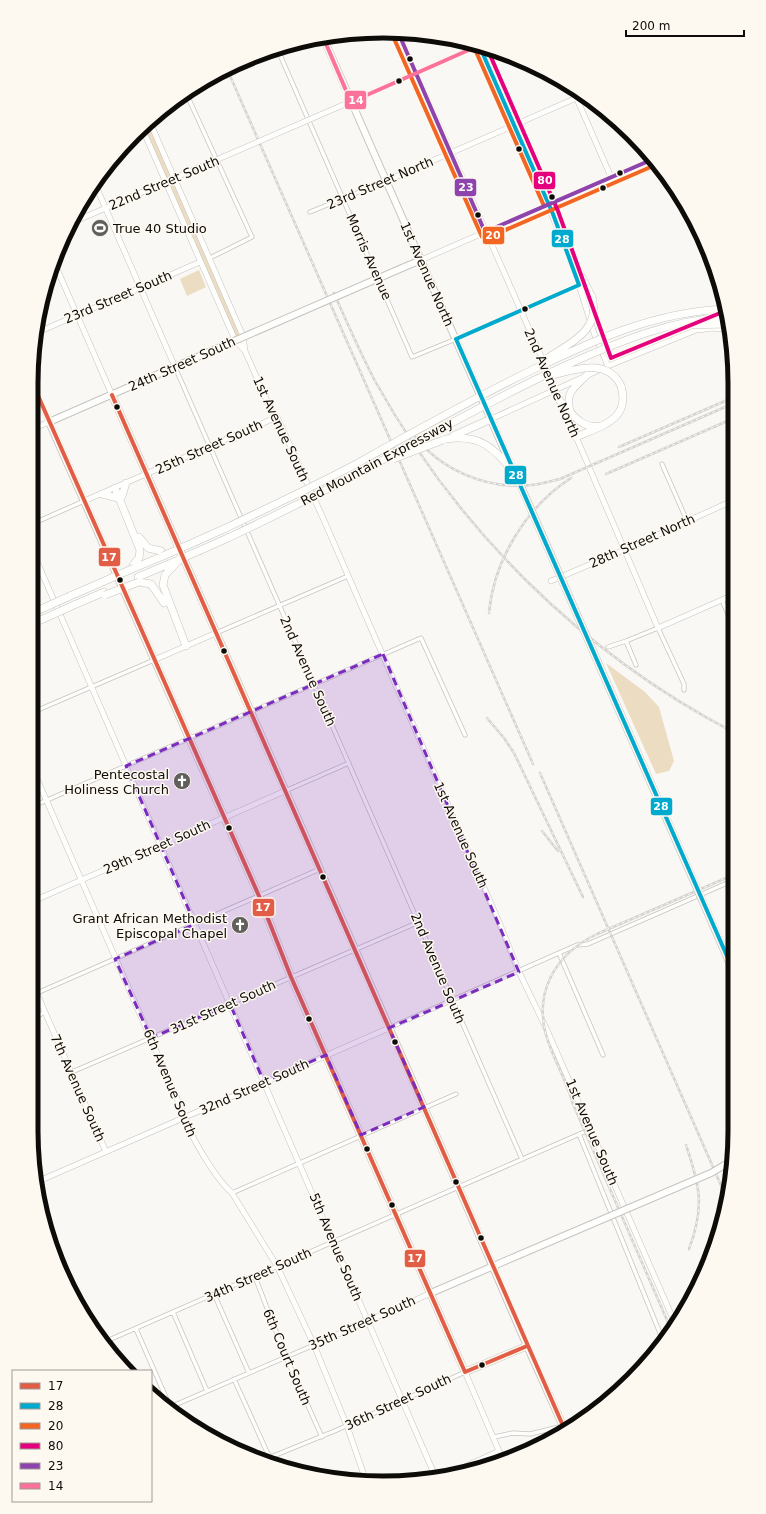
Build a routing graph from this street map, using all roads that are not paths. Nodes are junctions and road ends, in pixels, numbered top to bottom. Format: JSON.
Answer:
{"nodes":[{"id":1,"x":401,"y":39,"type":"edge"},
{"id":2,"x":326,"y":43,"type":"edge"},
{"id":3,"x":469,"y":49,"type":"edge"},
{"id":4,"x":482,"y":53,"type":"edge"},
{"id":5,"x":280,"y":54,"type":"edge"},
{"id":6,"x":416,"y":73,"type":"junction"},
{"id":7,"x":188,"y":98,"type":"edge"},
{"id":8,"x":577,"y":98,"type":"edge"},
{"id":9,"x":580,"y":100,"type":"edge"},
{"id":10,"x":351,"y":102,"type":"junction"},
{"id":11,"x":514,"y":125,"type":"junction"},
{"id":12,"x":152,"y":127,"type":"edge"},
{"id":13,"x":145,"y":134,"type":"edge"},
{"id":14,"x":451,"y":153,"type":"junction"},
{"id":15,"x":647,"y":162,"type":"edge"},
{"id":16,"x":170,"y":167,"type":"junction"},
{"id":17,"x":160,"y":170,"type":"junction"},
{"id":18,"x":611,"y":177,"type":"junction"},
{"id":19,"x":175,"y":179,"type":"junction"},
{"id":20,"x":386,"y":181,"type":"junction"},
{"id":21,"x":166,"y":183,"type":"junction"},
{"id":22,"x":97,"y":190,"type":"edge"},
{"id":23,"x":344,"y":200,"type":"junction"},
{"id":24,"x":549,"y":204,"type":"junction"},
{"id":25,"x":105,"y":208,"type":"junction"},
{"id":26,"x":310,"y":212,"type":"dead end"},
{"id":27,"x":79,"y":219,"type":"edge"},
{"id":28,"x":485,"y":232,"type":"junction"},
{"id":29,"x":562,"y":238,"type":"junction"},
{"id":30,"x":210,"y":258,"type":"junction"},
{"id":31,"x":421,"y":260,"type":"junction"},
{"id":32,"x":200,"y":262,"type":"junction"},
{"id":33,"x":57,"y":269,"type":"edge"},
{"id":34,"x":580,"y":285,"type":"junction"},
{"id":35,"x":140,"y":288,"type":"junction"},
{"id":36,"x":720,"y":310,"type":"edge"},
{"id":37,"x":520,"y":311,"type":"junction"},
{"id":38,"x":77,"y":315,"type":"junction"},
{"id":39,"x":721,"y":316,"type":"edge"},
{"id":40,"x":721,"y":318,"type":"edge"},
{"id":41,"x":722,"y":319,"type":"edge"},
{"id":42,"x":718,"y":321,"type":"junction"},
{"id":43,"x":676,"y":324,"type":"junction"},
{"id":44,"x":722,"y":324,"type":"edge"},
{"id":45,"x":699,"y":329,"type":"junction"},
{"id":46,"x":723,"y":329,"type":"edge"},
{"id":47,"x":42,"y":330,"type":"edge"},
{"id":48,"x":456,"y":339,"type":"junction"},
{"id":49,"x":245,"y":350,"type":"junction"},
{"id":50,"x":608,"y":366,"type":"junction"},
{"id":51,"x":175,"y":367,"type":"junction"},
{"id":52,"x":524,"y":374,"type":"junction"},
{"id":53,"x":587,"y":376,"type":"junction"},
{"id":54,"x":537,"y":379,"type":"junction"},
{"id":55,"x":556,"y":390,"type":"junction"},
{"id":56,"x":112,"y":394,"type":"junction"},
{"id":57,"x":38,"y":396,"type":"edge"},
{"id":58,"x":560,"y":401,"type":"junction"},
{"id":59,"x":570,"y":411,"type":"junction"},
{"id":60,"x":277,"y":418,"type":"junction"},
{"id":61,"x":491,"y":419,"type":"junction"},
{"id":62,"x":49,"y":422,"type":"junction"},
{"id":63,"x":603,"y":425,"type":"junction"},
{"id":64,"x":38,"y":427,"type":"edge"},
{"id":65,"x":576,"y":437,"type":"junction"},
{"id":66,"x":444,"y":439,"type":"junction"},
{"id":67,"x":209,"y":447,"type":"junction"},
{"id":68,"x":507,"y":462,"type":"junction"},
{"id":69,"x":662,"y":464,"type":"dead end"},
{"id":70,"x":364,"y":470,"type":"junction"},
{"id":71,"x":147,"y":474,"type":"junction"},
{"id":72,"x":516,"y":476,"type":"joint"},
{"id":73,"x":126,"y":483,"type":"junction"},
{"id":74,"x":116,"y":487,"type":"junction"},
{"id":75,"x":102,"y":494,"type":"junction"},
{"id":76,"x":120,"y":497,"type":"junction"},
{"id":77,"x":84,"y":501,"type":"junction"},
{"id":78,"x":728,"y":503,"type":"edge"},
{"id":79,"x":38,"y":521,"type":"edge"},
{"id":80,"x":687,"y":521,"type":"junction"},
{"id":81,"x":624,"y":550,"type":"junction"},
{"id":82,"x":162,"y":554,"type":"junction"},
{"id":83,"x":38,"y":564,"type":"edge"},
{"id":84,"x":133,"y":567,"type":"junction"},
{"id":85,"x":168,"y":567,"type":"junction"},
{"id":86,"x":348,"y":576,"type":"junction"},
{"id":87,"x":139,"y":579,"type":"junction"},
{"id":88,"x":551,"y":581,"type":"dead end"},
{"id":89,"x":728,"y":597,"type":"edge"},
{"id":90,"x":722,"y":600,"type":"junction"},
{"id":91,"x":279,"y":605,"type":"junction"},
{"id":92,"x":38,"y":610,"type":"edge"},
{"id":93,"x":728,"y":614,"type":"edge"},
{"id":94,"x":38,"y":621,"type":"edge"},
{"id":95,"x":658,"y":628,"type":"junction"},
{"id":96,"x":216,"y":633,"type":"junction"},
{"id":97,"x":626,"y":642,"type":"junction"},
{"id":98,"x":186,"y":646,"type":"junction"},
{"id":99,"x":608,"y":647,"type":"dead end"},
{"id":100,"x":383,"y":654,"type":"junction"},
{"id":101,"x":154,"y":660,"type":"junction"},
{"id":102,"x":636,"y":665,"type":"dead end"},
{"id":103,"x":314,"y":684,"type":"junction"},
{"id":104,"x":92,"y":687,"type":"junction"},
{"id":105,"x":684,"y":690,"type":"dead end"},
{"id":106,"x":38,"y":710,"type":"edge"},
{"id":107,"x":250,"y":712,"type":"junction"},
{"id":108,"x":465,"y":735,"type":"dead end"},
{"id":109,"x":189,"y":739,"type":"junction"},
{"id":110,"x":349,"y":763,"type":"junction"},
{"id":111,"x":126,"y":766,"type":"junction"},
{"id":112,"x":38,"y":780,"type":"edge"},
{"id":113,"x":285,"y":791,"type":"junction"},
{"id":114,"x":47,"y":800,"type":"junction"},
{"id":115,"x":38,"y":804,"type":"edge"},
{"id":116,"x":223,"y":818,"type":"junction"},
{"id":117,"x":161,"y":846,"type":"junction"},
{"id":118,"x":320,"y":869,"type":"junction"},
{"id":119,"x":82,"y":880,"type":"junction"},
{"id":120,"x":728,"y":883,"type":"edge"},
{"id":121,"x":259,"y":896,"type":"junction"},
{"id":122,"x":38,"y":899,"type":"edge"},
{"id":123,"x":419,"y":922,"type":"junction"},
{"id":124,"x":195,"y":924,"type":"junction"},
{"id":125,"x":355,"y":949,"type":"junction"},
{"id":126,"x":559,"y":953,"type":"junction"},
{"id":127,"x":115,"y":959,"type":"junction"},
{"id":128,"x":728,"y":959,"type":"edge"},
{"id":129,"x":519,"y":972,"type":"junction"},
{"id":130,"x":292,"y":977,"type":"junction"},
{"id":131,"x":38,"y":993,"type":"edge"},
{"id":132,"x":38,"y":996,"type":"edge"},
{"id":133,"x":452,"y":1001,"type":"junction"},
{"id":134,"x":230,"y":1004,"type":"junction"},
{"id":135,"x":44,"y":1012,"type":"junction"},
{"id":136,"x":38,"y":1016,"type":"edge"},
{"id":137,"x":389,"y":1028,"type":"junction"},
{"id":138,"x":151,"y":1038,"type":"junction"},
{"id":139,"x":326,"y":1055,"type":"junction"},
{"id":140,"x":603,"y":1055,"type":"dead end"},
{"id":141,"x":72,"y":1072,"type":"junction"},
{"id":142,"x":264,"y":1082,"type":"junction"},
{"id":143,"x":456,"y":1094,"type":"dead end"},
{"id":144,"x":424,"y":1107,"type":"junction"},
{"id":145,"x":185,"y":1117,"type":"junction"},
{"id":146,"x":591,"y":1129,"type":"junction"},
{"id":147,"x":579,"y":1134,"type":"junction"},
{"id":148,"x":360,"y":1135,"type":"junction"},
{"id":149,"x":106,"y":1152,"type":"junction"},
{"id":150,"x":522,"y":1158,"type":"junction"},
{"id":151,"x":299,"y":1163,"type":"junction"},
{"id":152,"x":726,"y":1164,"type":"edge"},
{"id":153,"x":42,"y":1180,"type":"edge"},
{"id":154,"x":459,"y":1186,"type":"junction"},
{"id":155,"x":232,"y":1193,"type":"junction"},
{"id":156,"x":396,"y":1214,"type":"junction"},
{"id":157,"x":334,"y":1242,"type":"junction"},
{"id":158,"x":277,"y":1266,"type":"junction"},
{"id":159,"x":494,"y":1266,"type":"junction"},
{"id":160,"x":255,"y":1277,"type":"junction"},
{"id":161,"x":431,"y":1293,"type":"junction"},
{"id":162,"x":214,"y":1294,"type":"junction"},
{"id":163,"x":173,"y":1312,"type":"junction"},
{"id":164,"x":673,"y":1318,"type":"edge"},
{"id":165,"x":368,"y":1320,"type":"junction"},
{"id":166,"x":136,"y":1329,"type":"junction"},
{"id":167,"x":661,"y":1335,"type":"edge"},
{"id":168,"x":109,"y":1340,"type":"edge"},
{"id":169,"x":314,"y":1345,"type":"junction"},
{"id":170,"x":526,"y":1346,"type":"junction"},
{"id":171,"x":286,"y":1357,"type":"junction"},
{"id":172,"x":465,"y":1372,"type":"junction"},
{"id":173,"x":249,"y":1373,"type":"junction"},
{"id":174,"x":234,"y":1379,"type":"junction"},
{"id":175,"x":207,"y":1391,"type":"junction"},
{"id":176,"x":165,"y":1398,"type":"edge"},
{"id":177,"x":402,"y":1400,"type":"junction"},
{"id":178,"x":175,"y":1407,"type":"edge"},
{"id":179,"x":563,"y":1425,"type":"edge"},
{"id":180,"x":347,"y":1426,"type":"junction"},
{"id":181,"x":559,"y":1428,"type":"edge"},
{"id":182,"x":322,"y":1437,"type":"junction"},
{"id":183,"x":494,"y":1437,"type":"junction"},
{"id":184,"x":499,"y":1451,"type":"junction"},
{"id":185,"x":501,"y":1455,"type":"edge"},
{"id":186,"x":269,"y":1457,"type":"edge"},
{"id":187,"x":272,"y":1458,"type":"edge"},
{"id":188,"x":470,"y":1465,"type":"edge"},
{"id":189,"x":433,"y":1472,"type":"edge"},
{"id":190,"x":364,"y":1475,"type":"edge"}],
"edges":[{"from":1,"to":6,"type":"street","name":"2nd Avenue North"},
{"from":2,"to":10,"type":"main road","name":"1st Avenue North"},
{"from":3,"to":6,"type":"street","name":"22nd Street South"},
{"from":4,"to":11,"type":"street"},
{"from":5,"to":23,"type":"street","name":"Morris Avenue"},
{"from":6,"to":10,"type":"street","name":"22nd Street South"},
{"from":6,"to":14,"type":"street","name":"2nd Avenue North"},
{"from":7,"to":30,"type":"street"},
{"from":8,"to":11,"type":"street","name":"23rd Street North"},
{"from":9,"to":18,"type":"street"},
{"from":10,"to":19,"type":"street","name":"22nd Street South","bridge":true},
{"from":10,"to":20,"type":"main road","name":"1st Avenue North"},
{"from":11,"to":14,"type":"street","name":"23rd Street North"},
{"from":11,"to":24,"type":"street"},
{"from":12,"to":16,"type":"street","name":"1st Avenue South"},
{"from":13,"to":17,"type":"street","name":"1st Avenue South"},
{"from":14,"to":20,"type":"street","name":"23rd Street North"},
{"from":14,"to":28,"type":"street","name":"2nd Avenue North"},
{"from":15,"to":18,"type":"street"},
{"from":16,"to":17,"type":"street"},
{"from":16,"to":19,"type":"street","name":"1st Avenue South"},
{"from":17,"to":21,"type":"street","name":"1st Avenue South"},
{"from":18,"to":24,"type":"street"},
{"from":19,"to":21,"type":"street","name":"22nd Street South"},
{"from":19,"to":30,"type":"street","name":"1st Avenue South"},
{"from":20,"to":23,"type":"street","name":"23rd Street North"},
{"from":20,"to":31,"type":"main road","name":"1st Avenue North"},
{"from":21,"to":25,"type":"street","name":"22nd Street South"},
{"from":21,"to":32,"type":"street","name":"1st Avenue South"},
{"from":22,"to":25,"type":"street","name":"2nd Avenue South"},
{"from":23,"to":26,"type":"street","name":"23rd Street North"},
{"from":23,"to":48,"type":"street","name":"Morris Avenue"},
{"from":24,"to":28,"type":"street"},
{"from":24,"to":29,"type":"street"},
{"from":25,"to":27,"type":"street","name":"22nd Street South"},
{"from":25,"to":35,"type":"street","name":"2nd Avenue South"},
{"from":28,"to":31,"type":"street"},
{"from":28,"to":37,"type":"street","name":"2nd Avenue North"},
{"from":29,"to":34,"type":"street"},
{"from":29,"to":52,"type":"highway","bridge":true},
{"from":30,"to":49,"type":"street","name":"1st Avenue South"},
{"from":31,"to":48,"type":"main road","name":"1st Avenue North"},
{"from":31,"to":51,"type":"main road","name":"24th Street South","bridge":true},
{"from":32,"to":35,"type":"street","name":"23rd Street South"},
{"from":32,"to":49,"type":"street","name":"1st Avenue South"},
{"from":33,"to":38,"type":"street"},
{"from":34,"to":37,"type":"street"},
{"from":34,"to":50,"type":"street"},
{"from":35,"to":38,"type":"street","name":"23rd Street South"},
{"from":35,"to":51,"type":"street","name":"2nd Avenue South"},
{"from":36,"to":52,"type":"highway","name":"Red Mountain Expressway","bridge":true},
{"from":37,"to":48,"type":"street"},
{"from":37,"to":55,"type":"street","name":"2nd Avenue North"},
{"from":38,"to":47,"type":"street","name":"23rd Street South"},
{"from":38,"to":56,"type":"street"},
{"from":39,"to":42,"type":"street"},
{"from":40,"to":43,"type":"highway","name":"Red Mountain Expressway","bridge":true},
{"from":41,"to":42,"type":"street"},
{"from":42,"to":45,"type":"street"},
{"from":43,"to":44,"type":"highway","bridge":true},
{"from":43,"to":54,"type":"highway","name":"Red Mountain Expressway","bridge":true},
{"from":45,"to":46,"type":"highway"},
{"from":45,"to":50,"type":"street"},
{"from":48,"to":61,"type":"main road","name":"1st Avenue North"},
{"from":49,"to":60,"type":"street","name":"1st Avenue South"},
{"from":50,"to":53,"type":"street"},
{"from":51,"to":56,"type":"main road","name":"24th Street South"},
{"from":51,"to":67,"type":"street","name":"2nd Avenue South"},
{"from":52,"to":82,"type":"highway","name":"Red Mountain Expressway","bridge":true},
{"from":53,"to":55,"type":"street"},
{"from":53,"to":59,"type":"highway"},
{"from":54,"to":63,"type":"highway","bridge":true},
{"from":54,"to":70,"type":"highway","name":"Red Mountain Expressway","bridge":true},
{"from":55,"to":58,"type":"street","name":"2nd Avenue North"},
{"from":55,"to":61,"type":"street"},
{"from":56,"to":62,"type":"main road","name":"24th Street South"},
{"from":56,"to":71,"type":"main road"},
{"from":57,"to":62,"type":"street"},
{"from":58,"to":59,"type":"highway"},
{"from":58,"to":65,"type":"street","name":"2nd Avenue North"},
{"from":59,"to":63,"type":"highway"},
{"from":60,"to":67,"type":"street","name":"25th Street South"},
{"from":60,"to":86,"type":"street","name":"1st Avenue South"},
{"from":61,"to":66,"type":"highway"},
{"from":61,"to":68,"type":"main road","name":"1st Avenue North"},
{"from":62,"to":64,"type":"street","name":"24th Street South"},
{"from":62,"to":77,"type":"main road"},
{"from":63,"to":65,"type":"highway"},
{"from":65,"to":81,"type":"street","name":"2nd Avenue North"},
{"from":66,"to":68,"type":"highway"},
{"from":66,"to":70,"type":"highway","bridge":true},
{"from":67,"to":71,"type":"street","name":"25th Street South"},
{"from":67,"to":91,"type":"street","name":"2nd Avenue South"},
{"from":68,"to":72,"type":"highway"},
{"from":69,"to":80,"type":"street"},
{"from":70,"to":85,"type":"highway","name":"Red Mountain Expressway","bridge":true},
{"from":71,"to":73,"type":"street","name":"25th Street South"},
{"from":71,"to":96,"type":"main road"},
{"from":72,"to":128,"type":"main road","bridge":true},
{"from":73,"to":74,"type":"street","name":"25th Street South"},
{"from":73,"to":76,"type":"highway"},
{"from":74,"to":75,"type":"street","name":"25th Street South"},
{"from":74,"to":76,"type":"highway"},
{"from":75,"to":76,"type":"highway"},
{"from":75,"to":77,"type":"street","name":"25th Street South"},
{"from":76,"to":82,"type":"highway"},
{"from":76,"to":84,"type":"highway"},
{"from":77,"to":79,"type":"street","name":"25th Street South"},
{"from":77,"to":101,"type":"main road"},
{"from":78,"to":80,"type":"street","name":"28th Street North"},
{"from":80,"to":81,"type":"street","name":"28th Street North"},
{"from":81,"to":88,"type":"street","name":"28th Street North"},
{"from":81,"to":95,"type":"street","name":"2nd Avenue North"},
{"from":82,"to":84,"type":"highway"},
{"from":83,"to":104,"type":"street","name":"5th Avenue South"},
{"from":84,"to":92,"type":"highway","bridge":true},
{"from":85,"to":87,"type":"highway"},
{"from":85,"to":98,"type":"highway"},
{"from":86,"to":91,"type":"street"},
{"from":86,"to":100,"type":"street","name":"1st Avenue South"},
{"from":87,"to":94,"type":"highway","bridge":true},
{"from":87,"to":98,"type":"highway"},
{"from":89,"to":90,"type":"street"},
{"from":90,"to":93,"type":"street"},
{"from":90,"to":95,"type":"street"},
{"from":91,"to":96,"type":"street"},
{"from":91,"to":103,"type":"street","name":"2nd Avenue South"},
{"from":95,"to":97,"type":"street"},
{"from":95,"to":105,"type":"street","name":"2nd Avenue North"},
{"from":96,"to":98,"type":"street"},
{"from":96,"to":107,"type":"main road"},
{"from":97,"to":99,"type":"street"},
{"from":97,"to":102,"type":"street"},
{"from":98,"to":101,"type":"street"},
{"from":100,"to":103,"type":"street"},
{"from":100,"to":108,"type":"street"},
{"from":100,"to":129,"type":"street","name":"1st Avenue South"},
{"from":101,"to":104,"type":"street"},
{"from":101,"to":109,"type":"main road"},
{"from":103,"to":107,"type":"street"},
{"from":103,"to":110,"type":"street","name":"2nd Avenue South"},
{"from":104,"to":106,"type":"street"},
{"from":104,"to":111,"type":"street","name":"5th Avenue South"},
{"from":107,"to":109,"type":"street"},
{"from":107,"to":113,"type":"main road"},
{"from":109,"to":111,"type":"street"},
{"from":109,"to":116,"type":"main road"},
{"from":110,"to":113,"type":"street","name":"29th Street South"},
{"from":110,"to":123,"type":"street","name":"2nd Avenue South"},
{"from":111,"to":114,"type":"street"},
{"from":111,"to":117,"type":"street","name":"5th Avenue South"},
{"from":112,"to":114,"type":"street","name":"6th Avenue South"},
{"from":113,"to":116,"type":"street","name":"29th Street South"},
{"from":113,"to":118,"type":"main road"},
{"from":114,"to":115,"type":"street"},
{"from":114,"to":119,"type":"street","name":"6th Avenue South"},
{"from":116,"to":117,"type":"street","name":"29th Street South"},
{"from":116,"to":121,"type":"main road"},
{"from":117,"to":119,"type":"street","name":"29th Street South"},
{"from":117,"to":124,"type":"street","name":"5th Avenue South"},
{"from":118,"to":121,"type":"street"},
{"from":118,"to":125,"type":"main road"},
{"from":119,"to":122,"type":"street","name":"29th Street South"},
{"from":119,"to":127,"type":"street","name":"6th Avenue South"},
{"from":120,"to":126,"type":"street"},
{"from":121,"to":124,"type":"street"},
{"from":121,"to":130,"type":"main road"},
{"from":123,"to":125,"type":"street","name":"31st Street South"},
{"from":123,"to":133,"type":"street","name":"2nd Avenue South"},
{"from":124,"to":127,"type":"street"},
{"from":124,"to":134,"type":"street","name":"5th Avenue South"},
{"from":125,"to":130,"type":"street","name":"31st Street South"},
{"from":125,"to":137,"type":"main road"},
{"from":126,"to":129,"type":"street"},
{"from":126,"to":140,"type":"street"},
{"from":127,"to":131,"type":"street"},
{"from":127,"to":138,"type":"street","name":"6th Avenue South"},
{"from":129,"to":133,"type":"street"},
{"from":129,"to":146,"type":"street","name":"1st Avenue South"},
{"from":130,"to":134,"type":"street","name":"31st Street South"},
{"from":130,"to":139,"type":"main road"},
{"from":132,"to":135,"type":"street","name":"7th Avenue South"},
{"from":133,"to":137,"type":"street"},
{"from":133,"to":150,"type":"street","name":"2nd Avenue South"},
{"from":134,"to":138,"type":"street","name":"31st Street South"},
{"from":134,"to":142,"type":"street","name":"5th Avenue South"},
{"from":135,"to":136,"type":"street"},
{"from":135,"to":141,"type":"street","name":"7th Avenue South"},
{"from":137,"to":139,"type":"street","name":"32nd Street South"},
{"from":137,"to":144,"type":"main road"},
{"from":138,"to":141,"type":"street","name":"31st Street South"},
{"from":138,"to":145,"type":"street","name":"6th Avenue South"},
{"from":139,"to":142,"type":"street","name":"32nd Street South"},
{"from":139,"to":148,"type":"main road"},
{"from":141,"to":149,"type":"street","name":"7th Avenue South"},
{"from":142,"to":145,"type":"street","name":"32nd Street South"},
{"from":142,"to":151,"type":"street","name":"5th Avenue South"},
{"from":143,"to":144,"type":"street"},
{"from":144,"to":148,"type":"street"},
{"from":144,"to":154,"type":"main road"},
{"from":145,"to":149,"type":"street","name":"32nd Street South"},
{"from":145,"to":155,"type":"street","name":"6th Avenue South"},
{"from":146,"to":147,"type":"street","name":"34th Street South"},
{"from":146,"to":164,"type":"street","name":"1st Avenue South"},
{"from":147,"to":150,"type":"street","name":"34th Street South"},
{"from":147,"to":167,"type":"street","name":"1st Avenue South"},
{"from":148,"to":151,"type":"street"},
{"from":148,"to":156,"type":"main road"},
{"from":149,"to":153,"type":"street","name":"32nd Street South"},
{"from":150,"to":154,"type":"street","name":"34th Street South"},
{"from":151,"to":155,"type":"street"},
{"from":151,"to":157,"type":"street","name":"5th Avenue South"},
{"from":152,"to":159,"type":"main road","name":"35th Street South","bridge":true},
{"from":154,"to":156,"type":"street","name":"34th Street South"},
{"from":154,"to":159,"type":"main road"},
{"from":155,"to":158,"type":"street","name":"6th Avenue South"},
{"from":156,"to":157,"type":"street","name":"34th Street South"},
{"from":156,"to":161,"type":"main road"},
{"from":157,"to":158,"type":"street","name":"34th Street South"},
{"from":157,"to":165,"type":"street","name":"5th Avenue South"},
{"from":158,"to":160,"type":"street","name":"34th Street South"},
{"from":158,"to":169,"type":"street","name":"6th Avenue South"},
{"from":159,"to":161,"type":"main road","name":"35th Street South"},
{"from":159,"to":170,"type":"main road"},
{"from":160,"to":162,"type":"street","name":"34th Street South"},
{"from":160,"to":171,"type":"street","name":"6th Court South"},
{"from":161,"to":165,"type":"street","name":"35th Street South"},
{"from":161,"to":172,"type":"main road"},
{"from":162,"to":163,"type":"street","name":"34th Street South"},
{"from":162,"to":173,"type":"street"},
{"from":163,"to":166,"type":"street","name":"34th Street South"},
{"from":163,"to":175,"type":"street"},
{"from":165,"to":169,"type":"street","name":"35th Street South"},
{"from":165,"to":177,"type":"street","name":"5th Avenue South"},
{"from":166,"to":168,"type":"street","name":"34th Street South"},
{"from":166,"to":176,"type":"street"},
{"from":169,"to":171,"type":"street","name":"35th Street South"},
{"from":169,"to":180,"type":"street","name":"6th Avenue South"},
{"from":170,"to":172,"type":"main road","name":"36th Street South"},
{"from":170,"to":179,"type":"main road"},
{"from":171,"to":173,"type":"street","name":"35th Street South"},
{"from":171,"to":182,"type":"street","name":"6th Court South"},
{"from":172,"to":177,"type":"street","name":"36th Street South"},
{"from":172,"to":183,"type":"street"},
{"from":173,"to":174,"type":"street","name":"35th Street South"},
{"from":174,"to":175,"type":"street","name":"35th Street South"},
{"from":174,"to":186,"type":"street"},
{"from":175,"to":178,"type":"street","name":"35th Street South"},
{"from":177,"to":180,"type":"street","name":"36th Street South"},
{"from":177,"to":189,"type":"street","name":"5th Avenue South"},
{"from":180,"to":182,"type":"street","name":"36th Street South"},
{"from":180,"to":190,"type":"street","name":"6th Avenue South"},
{"from":181,"to":183,"type":"street"},
{"from":182,"to":187,"type":"street","name":"36th Street South"},
{"from":183,"to":184,"type":"street"},
{"from":184,"to":185,"type":"street"},
{"from":184,"to":188,"type":"street"}]}
